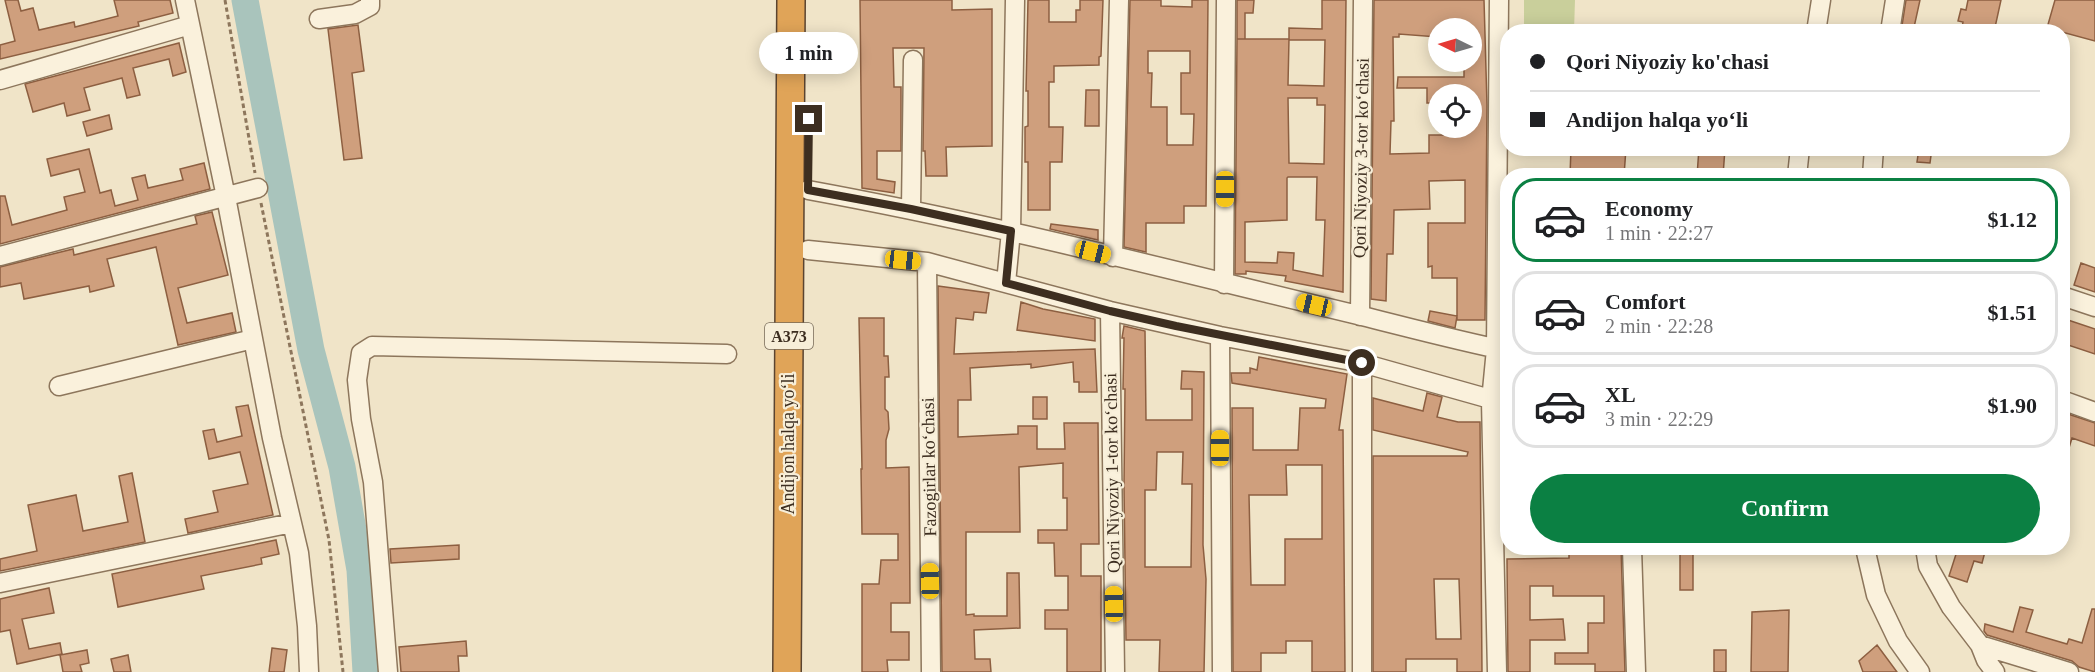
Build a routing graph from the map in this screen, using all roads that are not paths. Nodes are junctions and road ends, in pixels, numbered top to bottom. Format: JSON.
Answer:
{"nodes":[{"id":1,"x":185,"y":0,"type":"edge"},
{"id":2,"x":370,"y":0,"type":"edge"},
{"id":3,"x":792,"y":0,"type":"edge"},
{"id":4,"x":809,"y":0,"type":"edge"},
{"id":5,"x":1014,"y":0,"type":"edge"},
{"id":6,"x":1119,"y":0,"type":"edge"},
{"id":7,"x":1226,"y":0,"type":"edge"},
{"id":8,"x":1362,"y":0,"type":"edge"},
{"id":9,"x":1499,"y":0,"type":"edge"},
{"id":10,"x":1821,"y":0,"type":"edge"},
{"id":11,"x":1895,"y":0,"type":"edge"},
{"id":12,"x":319,"y":19,"type":"dead end"},
{"id":13,"x":1817,"y":24,"type":"edge"},
{"id":14,"x":1891,"y":24,"type":"edge"},
{"id":15,"x":190,"y":25,"type":"junction"},
{"id":16,"x":913,"y":60,"type":"dead end"},
{"id":17,"x":0,"y":80,"type":"edge"},
{"id":18,"x":1500,"y":117,"type":"edge"},
{"id":19,"x":258,"y":188,"type":"road end"},
{"id":20,"x":808,"y":190,"type":"junction"},
{"id":21,"x":226,"y":197,"type":"junction"},
{"id":22,"x":911,"y":209,"type":"junction"},
{"id":23,"x":1011,"y":231,"type":"junction"},
{"id":24,"x":808,"y":250,"type":"junction"},
{"id":25,"x":0,"y":256,"type":"edge"},
{"id":26,"x":1113,"y":257,"type":"junction"},
{"id":27,"x":927,"y":262,"type":"junction"},
{"id":28,"x":1006,"y":283,"type":"junction"},
{"id":29,"x":1224,"y":284,"type":"junction"},
{"id":30,"x":2070,"y":299,"type":"edge"},
{"id":31,"x":2095,"y":307,"type":"edge"},
{"id":32,"x":1110,"y":311,"type":"junction"},
{"id":33,"x":1360,"y":316,"type":"junction"},
{"id":34,"x":1220,"y":336,"type":"junction"},
{"id":35,"x":253,"y":339,"type":"junction"},
{"id":36,"x":1500,"y":350,"type":"edge"},
{"id":37,"x":727,"y":354,"type":"dead end"},
{"id":38,"x":1362,"y":363,"type":"junction"},
{"id":39,"x":1500,"y":385,"type":"edge"},
{"id":40,"x":59,"y":386,"type":"dead end"},
{"id":41,"x":1499,"y":402,"type":"edge"},
{"id":42,"x":2070,"y":403,"type":"edge"},
{"id":43,"x":2095,"y":412,"type":"edge"},
{"id":44,"x":292,"y":523,"type":"junction"},
{"id":45,"x":1632,"y":555,"type":"edge"},
{"id":46,"x":1867,"y":555,"type":"edge"},
{"id":47,"x":1926,"y":555,"type":"edge"},
{"id":48,"x":0,"y":584,"type":"edge"},
{"id":49,"x":1980,"y":645,"type":"junction"},
{"id":50,"x":309,"y":672,"type":"edge"},
{"id":51,"x":388,"y":672,"type":"edge"},
{"id":52,"x":787,"y":672,"type":"edge"},
{"id":53,"x":805,"y":672,"type":"edge"},
{"id":54,"x":931,"y":672,"type":"edge"},
{"id":55,"x":1115,"y":672,"type":"edge"},
{"id":56,"x":1222,"y":672,"type":"edge"},
{"id":57,"x":1362,"y":672,"type":"edge"},
{"id":58,"x":1497,"y":672,"type":"edge"},
{"id":59,"x":1636,"y":672,"type":"edge"},
{"id":60,"x":1920,"y":672,"type":"edge"},
{"id":61,"x":1995,"y":672,"type":"edge"},
{"id":62,"x":2068,"y":672,"type":"edge"}],
"edges":[{"from":1,"to":15,"type":"street"},
{"from":2,"to":12,"type":"street"},
{"from":3,"to":52,"type":"highway","name":"Andijon halqa yo‘li","number":"A373"},
{"from":4,"to":20,"type":"highway","name":"Andijon halqa yo‘li","number":"A373"},
{"from":5,"to":23,"type":"street"},
{"from":6,"to":26,"type":"street"},
{"from":7,"to":29,"type":"street"},
{"from":8,"to":33,"type":"street","name":"Qori Niyoziy 3-tor koʻchasi"},
{"from":9,"to":18,"type":"street"},
{"from":10,"to":13,"type":"street"},
{"from":11,"to":14,"type":"street"},
{"from":15,"to":17,"type":"street"},
{"from":15,"to":21,"type":"street"},
{"from":16,"to":22,"type":"street"},
{"from":19,"to":21,"type":"street"},
{"from":20,"to":22,"type":"street"},
{"from":20,"to":24,"type":"highway","name":"Andijon halqa yo‘li","number":"A373"},
{"from":21,"to":25,"type":"street"},
{"from":21,"to":35,"type":"street"},
{"from":22,"to":23,"type":"street"},
{"from":23,"to":26,"type":"street"},
{"from":23,"to":28,"type":"street"},
{"from":24,"to":27,"type":"street"},
{"from":24,"to":53,"type":"highway","name":"Andijon halqa yo‘li","number":"A373"},
{"from":26,"to":29,"type":"street"},
{"from":27,"to":28,"type":"street"},
{"from":27,"to":54,"type":"street","name":"Fazogirlar koʻchasi"},
{"from":28,"to":32,"type":"street"},
{"from":29,"to":33,"type":"street"},
{"from":30,"to":31,"type":"street"},
{"from":32,"to":34,"type":"street"},
{"from":32,"to":55,"type":"street","name":"Qori Niyoziy 1-tor koʻchasi"},
{"from":33,"to":36,"type":"street"},
{"from":34,"to":38,"type":"street"},
{"from":34,"to":56,"type":"street"},
{"from":35,"to":40,"type":"street"},
{"from":35,"to":44,"type":"street"},
{"from":37,"to":51,"type":"street"},
{"from":38,"to":41,"type":"street"},
{"from":38,"to":57,"type":"street"},
{"from":39,"to":41,"type":"street"},
{"from":41,"to":58,"type":"street"},
{"from":42,"to":43,"type":"street"},
{"from":44,"to":48,"type":"street"},
{"from":44,"to":50,"type":"street"},
{"from":45,"to":59,"type":"street"},
{"from":46,"to":60,"type":"street"},
{"from":47,"to":49,"type":"street"},
{"from":49,"to":61,"type":"street"},
{"from":49,"to":62,"type":"street"}]}
